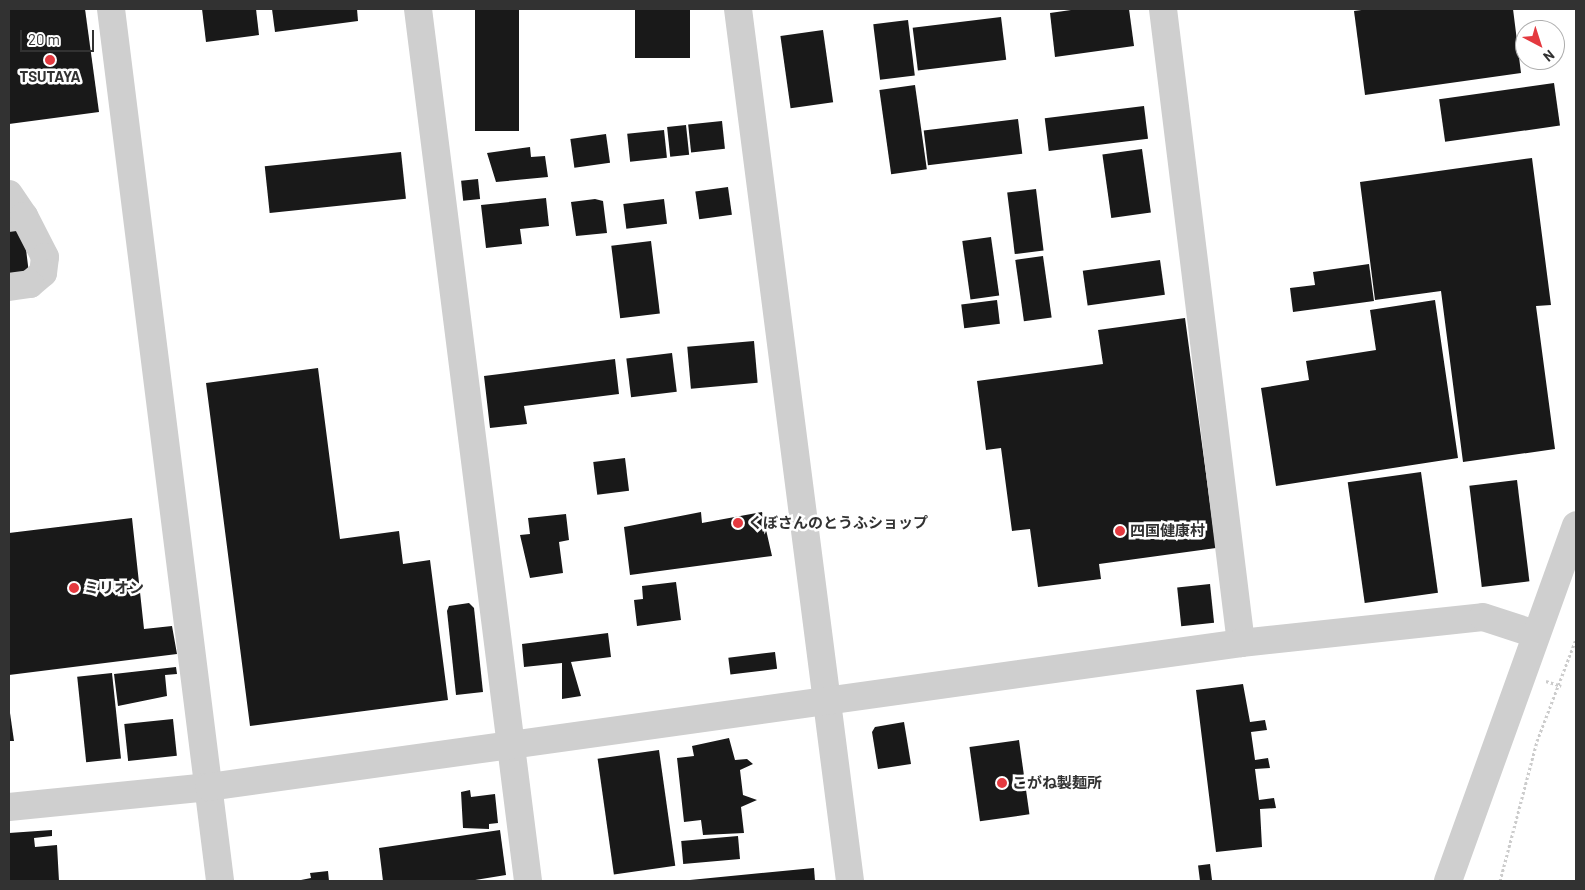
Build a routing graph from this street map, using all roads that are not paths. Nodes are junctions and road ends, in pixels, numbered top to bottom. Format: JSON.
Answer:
{"nodes":[{"id":1,"x":111,"y":9,"type":"edge"},
{"id":2,"x":418,"y":9,"type":"edge"},
{"id":3,"x":738,"y":9,"type":"edge"},
{"id":4,"x":1163,"y":9,"type":"edge"},
{"id":5,"x":9,"y":194,"type":"edge"},
{"id":6,"x":16,"y":217,"type":"edge"},
{"id":7,"x":9,"y":287,"type":"edge"},
{"id":8,"x":1576,"y":525,"type":"edge"},
{"id":9,"x":1535,"y":634,"type":"junction"},
{"id":10,"x":1240,"y":643,"type":"junction"},
{"id":11,"x":828,"y":698,"type":"junction"},
{"id":12,"x":512,"y":745,"type":"junction"},
{"id":13,"x":209,"y":787,"type":"junction"},
{"id":14,"x":9,"y":807,"type":"edge"},
{"id":15,"x":220,"y":881,"type":"edge"},
{"id":16,"x":528,"y":881,"type":"edge"},
{"id":17,"x":850,"y":881,"type":"edge"},
{"id":18,"x":1448,"y":881,"type":"edge"}],
"edges":[{"from":1,"to":13,"type":"street"},
{"from":2,"to":12,"type":"street"},
{"from":3,"to":11,"type":"street"},
{"from":4,"to":10,"type":"street"},
{"from":5,"to":6,"type":"street"},
{"from":6,"to":7,"type":"street"},
{"from":8,"to":9,"type":"street"},
{"from":9,"to":10,"type":"street"},
{"from":9,"to":18,"type":"street"},
{"from":10,"to":11,"type":"street"},
{"from":11,"to":12,"type":"street"},
{"from":11,"to":17,"type":"street"},
{"from":12,"to":13,"type":"street"},
{"from":12,"to":16,"type":"street"},
{"from":13,"to":14,"type":"street"},
{"from":13,"to":15,"type":"street"}]}
